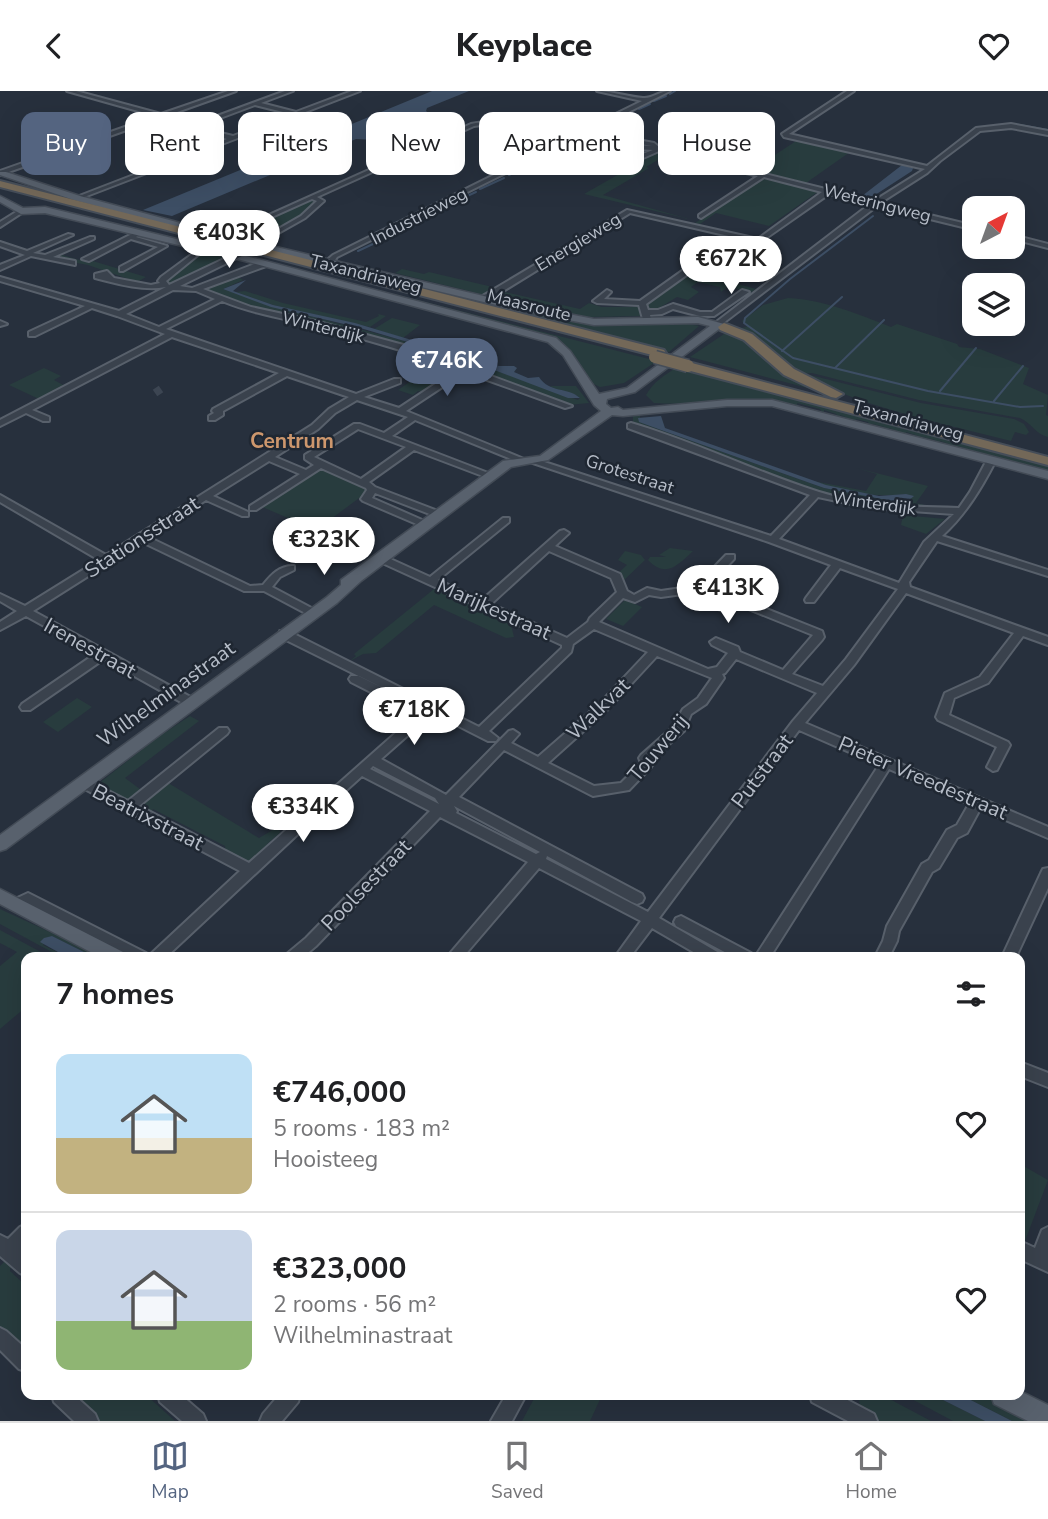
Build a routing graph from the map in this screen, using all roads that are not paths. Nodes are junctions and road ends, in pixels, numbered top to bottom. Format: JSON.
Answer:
{"nodes":[{"id":1,"x":70,"y":91,"type":"edge"},
{"id":2,"x":290,"y":91,"type":"edge"},
{"id":3,"x":356,"y":91,"type":"edge"},
{"id":4,"x":600,"y":91,"type":"edge"},
{"id":5,"x":667,"y":91,"type":"edge"},
{"id":6,"x":851,"y":91,"type":"edge"},
{"id":7,"x":237,"y":92,"type":"edge"},
{"id":8,"x":219,"y":99,"type":"junction"},
{"id":9,"x":647,"y":101,"type":"junction"},
{"id":10,"x":234,"y":103,"type":"joint"},
{"id":11,"x":256,"y":104,"type":"junction"},
{"id":12,"x":245,"y":107,"type":"junction"},
{"id":13,"x":147,"y":112,"type":"edge"},
{"id":14,"x":175,"y":112,"type":"edge"},
{"id":15,"x":288,"y":112,"type":"edge"},
{"id":16,"x":301,"y":112,"type":"edge"},
{"id":17,"x":626,"y":112,"type":"edge"},
{"id":18,"x":479,"y":124,"type":"edge"},
{"id":19,"x":125,"y":129,"type":"edge"},
{"id":20,"x":1048,"y":133,"type":"edge"},
{"id":21,"x":238,"y":137,"type":"edge"},
{"id":22,"x":232,"y":139,"type":"junction"},
{"id":23,"x":644,"y":143,"type":"edge"},
{"id":24,"x":657,"y":149,"type":"joint"},
{"id":25,"x":644,"y":156,"type":"edge"},
{"id":26,"x":937,"y":161,"type":"joint"},
{"id":27,"x":928,"y":168,"type":"junction"},
{"id":28,"x":502,"y":175,"type":"edge"},
{"id":29,"x":763,"y":175,"type":"joint"},
{"id":30,"x":0,"y":181,"type":"edge"},
{"id":31,"x":828,"y":191,"type":"junction"},
{"id":32,"x":312,"y":197,"type":"junction"},
{"id":33,"x":0,"y":198,"type":"edge"},
{"id":34,"x":77,"y":198,"type":"junction"},
{"id":35,"x":878,"y":204,"type":"junction"},
{"id":36,"x":21,"y":211,"type":"junction"},
{"id":37,"x":701,"y":216,"type":"dead end"},
{"id":38,"x":962,"y":224,"type":"edge"},
{"id":39,"x":0,"y":225,"type":"edge"},
{"id":40,"x":69,"y":235,"type":"dead end"},
{"id":41,"x":134,"y":235,"type":"junction"},
{"id":42,"x":223,"y":237,"type":"junction"},
{"id":43,"x":92,"y":238,"type":"dead end"},
{"id":44,"x":1026,"y":240,"type":"edge"},
{"id":45,"x":0,"y":244,"type":"edge"},
{"id":46,"x":1048,"y":246,"type":"edge"},
{"id":47,"x":202,"y":249,"type":"junction"},
{"id":48,"x":29,"y":254,"type":"junction"},
{"id":49,"x":45,"y":258,"type":"junction"},
{"id":50,"x":86,"y":259,"type":"dead end"},
{"id":51,"x":335,"y":259,"type":"junction"},
{"id":52,"x":0,"y":260,"type":"edge"},
{"id":53,"x":702,"y":261,"type":"dead end"},
{"id":54,"x":12,"y":263,"type":"junction"},
{"id":55,"x":72,"y":263,"type":"dead end"},
{"id":56,"x":263,"y":264,"type":"junction"},
{"id":57,"x":0,"y":268,"type":"edge"},
{"id":58,"x":123,"y":269,"type":"dead end"},
{"id":59,"x":0,"y":279,"type":"edge"},
{"id":60,"x":112,"y":280,"type":"dead end"},
{"id":61,"x":169,"y":286,"type":"junction"},
{"id":62,"x":196,"y":289,"type":"junction"},
{"id":63,"x":607,"y":292,"type":"dead end"},
{"id":64,"x":745,"y":292,"type":"dead end"},
{"id":65,"x":221,"y":299,"type":"junction"},
{"id":66,"x":484,"y":299,"type":"junction"},
{"id":67,"x":91,"y":306,"type":"junction"},
{"id":68,"x":645,"y":312,"type":"junction"},
{"id":69,"x":120,"y":314,"type":"junction"},
{"id":70,"x":719,"y":326,"type":"junction"},
{"id":71,"x":160,"y":329,"type":"junction"},
{"id":72,"x":33,"y":334,"type":"dead end"},
{"id":73,"x":171,"y":334,"type":"junction"},
{"id":74,"x":658,"y":355,"type":"junction"},
{"id":75,"x":690,"y":364,"type":"junction"},
{"id":76,"x":464,"y":369,"type":"junction"},
{"id":77,"x":286,"y":373,"type":"junction"},
{"id":78,"x":397,"y":381,"type":"dead end"},
{"id":79,"x":587,"y":386,"type":"junction"},
{"id":80,"x":354,"y":398,"type":"junction"},
{"id":81,"x":620,"y":400,"type":"junction"},
{"id":82,"x":413,"y":403,"type":"joint"},
{"id":83,"x":568,"y":406,"type":"dead end"},
{"id":84,"x":674,"y":407,"type":"junction"},
{"id":85,"x":26,"y":410,"type":"junction"},
{"id":86,"x":399,"y":412,"type":"junction"},
{"id":87,"x":886,"y":413,"type":"junction"},
{"id":88,"x":414,"y":417,"type":"junction"},
{"id":89,"x":212,"y":418,"type":"dead end"},
{"id":90,"x":46,"y":419,"type":"dead end"},
{"id":91,"x":594,"y":422,"type":"junction"},
{"id":92,"x":0,"y":423,"type":"edge"},
{"id":93,"x":631,"y":426,"type":"dead end"},
{"id":94,"x":387,"y":435,"type":"junction"},
{"id":95,"x":296,"y":439,"type":"junction"},
{"id":96,"x":414,"y":446,"type":"junction"},
{"id":97,"x":496,"y":448,"type":"joint"},
{"id":98,"x":318,"y":449,"type":"junction"},
{"id":99,"x":1048,"y":456,"type":"edge"},
{"id":100,"x":268,"y":457,"type":"junction"},
{"id":101,"x":525,"y":460,"type":"junction"},
{"id":102,"x":991,"y":460,"type":"junction"},
{"id":103,"x":1048,"y":461,"type":"edge"},
{"id":104,"x":320,"y":465,"type":"junction"},
{"id":105,"x":306,"y":473,"type":"junction"},
{"id":106,"x":1048,"y":475,"type":"edge"},
{"id":107,"x":491,"y":476,"type":"junction"},
{"id":108,"x":361,"y":483,"type":"junction"},
{"id":109,"x":372,"y":488,"type":"junction"},
{"id":110,"x":816,"y":494,"type":"junction"},
{"id":111,"x":205,"y":496,"type":"junction"},
{"id":112,"x":0,"y":498,"type":"edge"},
{"id":113,"x":961,"y":511,"type":"junction"},
{"id":114,"x":440,"y":515,"type":"junction"},
{"id":115,"x":506,"y":520,"type":"dead end"},
{"id":116,"x":351,"y":525,"type":"dead end"},
{"id":117,"x":426,"y":525,"type":"junction"},
{"id":118,"x":564,"y":533,"type":"dead end"},
{"id":119,"x":934,"y":537,"type":"junction"},
{"id":120,"x":145,"y":540,"type":"junction"},
{"id":121,"x":773,"y":540,"type":"junction"},
{"id":122,"x":327,"y":541,"type":"dead end"},
{"id":123,"x":548,"y":547,"type":"junction"},
{"id":124,"x":730,"y":557,"type":"dead end"},
{"id":125,"x":105,"y":559,"type":"junction"},
{"id":126,"x":382,"y":559,"type":"junction"},
{"id":127,"x":838,"y":563,"type":"junction"},
{"id":128,"x":1048,"y":573,"type":"edge"},
{"id":129,"x":431,"y":581,"type":"junction"},
{"id":130,"x":269,"y":584,"type":"joint"},
{"id":131,"x":905,"y":587,"type":"junction"},
{"id":132,"x":747,"y":588,"type":"dead end"},
{"id":133,"x":699,"y":589,"type":"junction"},
{"id":134,"x":622,"y":593,"type":"junction"},
{"id":135,"x":0,"y":597,"type":"edge"},
{"id":136,"x":810,"y":600,"type":"dead end"},
{"id":137,"x":484,"y":604,"type":"junction"},
{"id":138,"x":745,"y":604,"type":"dead end"},
{"id":139,"x":316,"y":610,"type":"junction"},
{"id":140,"x":25,"y":611,"type":"junction"},
{"id":141,"x":593,"y":624,"type":"junction"},
{"id":142,"x":0,"y":627,"type":"edge"},
{"id":143,"x":1022,"y":630,"type":"junction"},
{"id":144,"x":1045,"y":635,"type":"edge"},
{"id":145,"x":280,"y":637,"type":"junction"},
{"id":146,"x":716,"y":642,"type":"dead end"},
{"id":147,"x":568,"y":643,"type":"junction"},
{"id":148,"x":654,"y":652,"type":"junction"},
{"id":149,"x":734,"y":654,"type":"junction"},
{"id":150,"x":102,"y":655,"type":"junction"},
{"id":151,"x":715,"y":672,"type":"junction"},
{"id":152,"x":785,"y":675,"type":"junction"},
{"id":153,"x":823,"y":691,"type":"junction"},
{"id":154,"x":192,"y":703,"type":"junction"},
{"id":155,"x":26,"y":707,"type":"dead end"},
{"id":156,"x":428,"y":711,"type":"junction"},
{"id":157,"x":797,"y":724,"type":"junction"},
{"id":158,"x":223,"y":731,"type":"dead end"},
{"id":159,"x":513,"y":734,"type":"dead end"},
{"id":160,"x":492,"y":738,"type":"junction"},
{"id":161,"x":374,"y":761,"type":"junction"},
{"id":162,"x":887,"y":762,"type":"junction"},
{"id":163,"x":539,"y":764,"type":"junction"},
{"id":164,"x":993,"y":767,"type":"dead end"},
{"id":165,"x":362,"y":770,"type":"junction"},
{"id":166,"x":83,"y":783,"type":"junction"},
{"id":167,"x":978,"y":802,"type":"junction"},
{"id":168,"x":444,"y":803,"type":"junction"},
{"id":169,"x":129,"y":807,"type":"junction"},
{"id":170,"x":40,"y":816,"type":"junction"},
{"id":171,"x":1048,"y":833,"type":"edge"},
{"id":172,"x":0,"y":844,"type":"edge"},
{"id":173,"x":0,"y":855,"type":"edge"},
{"id":174,"x":542,"y":856,"type":"junction"},
{"id":175,"x":251,"y":870,"type":"junction"},
{"id":176,"x":1048,"y":873,"type":"edge"},
{"id":177,"x":614,"y":886,"type":"junction"},
{"id":178,"x":0,"y":895,"type":"edge"},
{"id":179,"x":637,"y":898,"type":"dead end"},
{"id":180,"x":619,"y":904,"type":"junction"},
{"id":181,"x":8,"y":906,"type":"edge"},
{"id":182,"x":651,"y":920,"type":"junction"},
{"id":183,"x":681,"y":922,"type":"dead end"},
{"id":184,"x":692,"y":937,"type":"junction"},
{"id":185,"x":106,"y":952,"type":"edge"},
{"id":186,"x":131,"y":952,"type":"edge"},
{"id":187,"x":162,"y":952,"type":"edge"},
{"id":188,"x":299,"y":952,"type":"edge"},
{"id":189,"x":458,"y":952,"type":"edge"},
{"id":190,"x":626,"y":952,"type":"edge"},
{"id":191,"x":708,"y":952,"type":"edge"},
{"id":192,"x":732,"y":952,"type":"edge"},
{"id":193,"x":765,"y":952,"type":"edge"},
{"id":194,"x":884,"y":952,"type":"edge"},
{"id":195,"x":1011,"y":952,"type":"edge"},
{"id":196,"x":1025,"y":1071,"type":"edge"},
{"id":197,"x":1048,"y":1080,"type":"edge"},
{"id":198,"x":21,"y":1236,"type":"edge"},
{"id":199,"x":1048,"y":1236,"type":"edge"},
{"id":200,"x":4,"y":1247,"type":"edge"},
{"id":201,"x":1025,"y":1252,"type":"edge"},
{"id":202,"x":1044,"y":1261,"type":"edge"},
{"id":203,"x":21,"y":1263,"type":"edge"},
{"id":204,"x":0,"y":1337,"type":"edge"},
{"id":205,"x":21,"y":1357,"type":"edge"},
{"id":206,"x":66,"y":1400,"type":"edge"},
{"id":207,"x":173,"y":1400,"type":"edge"},
{"id":208,"x":286,"y":1400,"type":"edge"},
{"id":209,"x":514,"y":1400,"type":"edge"},
{"id":210,"x":1013,"y":1400,"type":"edge"},
{"id":211,"x":845,"y":1401,"type":"edge"},
{"id":212,"x":1048,"y":1417,"type":"edge"},
{"id":213,"x":88,"y":1421,"type":"edge"},
{"id":214,"x":197,"y":1421,"type":"edge"},
{"id":215,"x":271,"y":1421,"type":"edge"},
{"id":216,"x":501,"y":1421,"type":"edge"},
{"id":217,"x":867,"y":1421,"type":"edge"}],
"edges":[{"from":1,"to":13,"type":"street"},
{"from":2,"to":11,"type":"street"},
{"from":3,"to":16,"type":"street"},
{"from":4,"to":9,"type":"street"},
{"from":5,"to":9,"type":"street","name":"Industrieweg"},
{"from":6,"to":27,"type":"street"},
{"from":7,"to":8,"type":"street"},
{"from":8,"to":10,"type":"street"},
{"from":8,"to":14,"type":"street"},
{"from":9,"to":17,"type":"street","name":"Industrieweg"},
{"from":10,"to":12,"type":"street"},
{"from":11,"to":12,"type":"street"},
{"from":11,"to":15,"type":"street"},
{"from":12,"to":22,"type":"street"},
{"from":18,"to":32,"type":"street"},
{"from":19,"to":30,"type":"street"},
{"from":20,"to":26,"type":"street"},
{"from":21,"to":22,"type":"street"},
{"from":22,"to":34,"type":"street"},
{"from":23,"to":24,"type":"street"},
{"from":24,"to":25,"type":"street"},
{"from":26,"to":27,"type":"street"},
{"from":27,"to":35,"type":"street"},
{"from":28,"to":51,"type":"street","name":"Industrieweg"},
{"from":29,"to":31,"type":"street","name":"Weteringweg"},
{"from":29,"to":37,"type":"street"},
{"from":30,"to":34,"type":"main road"},
{"from":30,"to":74,"type":"highway","name":"Maasroute"},
{"from":30,"to":74,"type":"highway","name":"Maasroute"},
{"from":31,"to":35,"type":"street","name":"Weteringweg"},
{"from":31,"to":66,"type":"street","name":"Energieweg"},
{"from":32,"to":42,"type":"street"},
{"from":32,"to":61,"type":"street","bridge":true},
{"from":33,"to":36,"type":"main road","name":"Taxandriaweg"},
{"from":34,"to":42,"type":"main road"},
{"from":35,"to":38,"type":"street","name":"Weteringweg"},
{"from":35,"to":70,"type":"street"},
{"from":36,"to":39,"type":"street"},
{"from":36,"to":41,"type":"main road","name":"Taxandriaweg"},
{"from":40,"to":48,"type":"street"},
{"from":41,"to":47,"type":"main road","name":"Taxandriaweg"},
{"from":41,"to":50,"type":"street"},
{"from":41,"to":58,"type":"street","name":"Taxandriaweg"},
{"from":42,"to":51,"type":"main road"},
{"from":43,"to":49,"type":"street"},
{"from":44,"to":46,"type":"street"},
{"from":45,"to":48,"type":"street"},
{"from":47,"to":56,"type":"main road","name":"Taxandriaweg"},
{"from":47,"to":61,"type":"street"},
{"from":48,"to":49,"type":"street"},
{"from":48,"to":54,"type":"street"},
{"from":49,"to":55,"type":"street"},
{"from":51,"to":66,"type":"main road"},
{"from":52,"to":54,"type":"street"},
{"from":53,"to":68,"type":"street"},
{"from":54,"to":57,"type":"street"},
{"from":56,"to":62,"type":"street"},
{"from":56,"to":79,"type":"main road","name":"Taxandriaweg"},
{"from":59,"to":67,"type":"street","name":"Grotestraat"},
{"from":60,"to":61,"type":"street"},
{"from":61,"to":62,"type":"street"},
{"from":61,"to":69,"type":"street"},
{"from":62,"to":65,"type":"street","name":"Winterdijk"},
{"from":63,"to":68,"type":"street"},
{"from":64,"to":68,"type":"street"},
{"from":65,"to":71,"type":"street"},
{"from":65,"to":76,"type":"street","name":"Winterdijk"},
{"from":66,"to":68,"type":"main road"},
{"from":67,"to":69,"type":"street","name":"Grotestraat"},
{"from":67,"to":72,"type":"street"},
{"from":68,"to":70,"type":"main road"},
{"from":69,"to":71,"type":"street","name":"Grotestraat"},
{"from":70,"to":81,"type":"main road"},
{"from":70,"to":87,"type":"highway"},
{"from":71,"to":73,"type":"street","name":"Grotestraat"},
{"from":73,"to":77,"type":"street","name":"Grotestraat"},
{"from":73,"to":85,"type":"street"},
{"from":74,"to":75,"type":"highway","name":"Maasroute","bridge":true},
{"from":75,"to":87,"type":"highway","name":"Maasroute"},
{"from":75,"to":103,"type":"highway","name":"Maasroute"},
{"from":76,"to":82,"type":"street"},
{"from":76,"to":83,"type":"street","name":"Winterdijk"},
{"from":77,"to":80,"type":"street","name":"Grotestraat"},
{"from":77,"to":89,"type":"street"},
{"from":78,"to":80,"type":"street","name":"Stationsstraat"},
{"from":79,"to":81,"type":"main road","name":"Taxandriaweg"},
{"from":79,"to":81,"type":"main road","name":"Taxandriaweg"},
{"from":80,"to":86,"type":"street","name":"Grotestraat"},
{"from":80,"to":95,"type":"street","name":"Stationsstraat"},
{"from":81,"to":84,"type":"main road","name":"Taxandriaweg"},
{"from":81,"to":84,"type":"main road","name":"Taxandriaweg"},
{"from":81,"to":91,"type":"main road","name":"Wilhelminastraat"},
{"from":81,"to":91,"type":"main road"},
{"from":82,"to":86,"type":"street"},
{"from":84,"to":102,"type":"main road","name":"Taxandriaweg"},
{"from":85,"to":90,"type":"street"},
{"from":85,"to":92,"type":"street"},
{"from":86,"to":88,"type":"street","name":"Grotestraat"},
{"from":87,"to":99,"type":"highway","name":"Maasroute"},
{"from":88,"to":94,"type":"street"},
{"from":88,"to":97,"type":"street","name":"Grotestraat"},
{"from":91,"to":101,"type":"main road","name":"Wilhelminastraat"},
{"from":93,"to":110,"type":"street","name":"Winterdijk"},
{"from":94,"to":96,"type":"street"},
{"from":94,"to":98,"type":"street"},
{"from":95,"to":98,"type":"street"},
{"from":95,"to":100,"type":"street","name":"Stationsstraat"},
{"from":96,"to":107,"type":"street"},
{"from":96,"to":108,"type":"street"},
{"from":97,"to":101,"type":"street","name":"Grotestraat"},
{"from":98,"to":104,"type":"street"},
{"from":100,"to":105,"type":"street"},
{"from":100,"to":111,"type":"street","name":"Stationsstraat"},
{"from":101,"to":107,"type":"main road","name":"Wilhelminastraat"},
{"from":101,"to":121,"type":"street","name":"Grotestraat"},
{"from":102,"to":106,"type":"main road","name":"Taxandriaweg"},
{"from":102,"to":113,"type":"street","name":"Putstraat"},
{"from":104,"to":105,"type":"street"},
{"from":104,"to":108,"type":"street"},
{"from":105,"to":111,"type":"street"},
{"from":107,"to":114,"type":"main road","name":"Wilhelminastraat"},
{"from":108,"to":109,"type":"street"},
{"from":109,"to":114,"type":"street"},
{"from":109,"to":117,"type":"street"},
{"from":110,"to":113,"type":"street","name":"Winterdijk"},
{"from":110,"to":121,"type":"street"},
{"from":111,"to":120,"type":"street","name":"Stationsstraat"},
{"from":112,"to":125,"type":"street"},
{"from":113,"to":119,"type":"street","name":"Putstraat"},
{"from":114,"to":117,"type":"main road","name":"Wilhelminastraat"},
{"from":115,"to":129,"type":"street"},
{"from":116,"to":122,"type":"street"},
{"from":117,"to":126,"type":"main road","name":"Wilhelminastraat"},
{"from":118,"to":123,"type":"street"},
{"from":119,"to":128,"type":"street"},
{"from":119,"to":131,"type":"street","name":"Putstraat"},
{"from":120,"to":125,"type":"street","name":"Stationsstraat"},
{"from":120,"to":130,"type":"street"},
{"from":121,"to":127,"type":"street","name":"Grotestraat"},
{"from":123,"to":134,"type":"street"},
{"from":123,"to":137,"type":"street"},
{"from":124,"to":133,"type":"street"},
{"from":125,"to":140,"type":"street","name":"Stationsstraat"},
{"from":126,"to":129,"type":"street","name":"Marijkestraat"},
{"from":126,"to":139,"type":"main road","name":"Wilhelminastraat"},
{"from":127,"to":131,"type":"street","name":"Grotestraat"},
{"from":127,"to":136,"type":"street"},
{"from":129,"to":137,"type":"street","name":"Marijkestraat"},
{"from":130,"to":139,"type":"street"},
{"from":131,"to":143,"type":"street","name":"Grotestraat"},
{"from":131,"to":153,"type":"street","name":"Putstraat"},
{"from":132,"to":133,"type":"street"},
{"from":133,"to":134,"type":"street"},
{"from":134,"to":141,"type":"street"},
{"from":135,"to":140,"type":"street","name":"Irenestraat"},
{"from":137,"to":147,"type":"street","name":"Marijkestraat"},
{"from":138,"to":152,"type":"street"},
{"from":139,"to":145,"type":"main road","name":"Wilhelminastraat"},
{"from":140,"to":142,"type":"street","name":"Stationsstraat"},
{"from":140,"to":150,"type":"street","name":"Irenestraat"},
{"from":141,"to":147,"type":"street"},
{"from":141,"to":148,"type":"street"},
{"from":143,"to":144,"type":"street","name":"Grotestraat"},
{"from":143,"to":164,"type":"street"},
{"from":145,"to":154,"type":"main road","name":"Wilhelminastraat"},
{"from":145,"to":156,"type":"street"},
{"from":146,"to":149,"type":"street"},
{"from":147,"to":160,"type":"street","name":"Marijkestraat"},
{"from":148,"to":151,"type":"street"},
{"from":148,"to":163,"type":"street","name":"Walkvat"},
{"from":149,"to":151,"type":"street"},
{"from":149,"to":152,"type":"street"},
{"from":150,"to":154,"type":"street","name":"Irenestraat"},
{"from":150,"to":155,"type":"street"},
{"from":151,"to":163,"type":"street","name":"Touwerij"},
{"from":152,"to":153,"type":"street"},
{"from":153,"to":157,"type":"street","name":"Putstraat"},
{"from":154,"to":166,"type":"main road","name":"Wilhelminastraat"},
{"from":156,"to":160,"type":"street"},
{"from":156,"to":161,"type":"street"},
{"from":157,"to":162,"type":"street","name":"Pieter Vreedestraat"},
{"from":157,"to":182,"type":"street","name":"Putstraat"},
{"from":158,"to":169,"type":"street"},
{"from":159,"to":160,"type":"street"},
{"from":160,"to":163,"type":"street","name":"Touwerij"},
{"from":160,"to":168,"type":"street"},
{"from":161,"to":165,"type":"street"},
{"from":161,"to":168,"type":"street"},
{"from":162,"to":167,"type":"street","name":"Pieter Vreedestraat"},
{"from":162,"to":193,"type":"street"},
{"from":165,"to":168,"type":"street"},
{"from":165,"to":175,"type":"street"},
{"from":166,"to":169,"type":"street","name":"Beatrixstraat"},
{"from":166,"to":170,"type":"main road","name":"Wilhelminastraat"},
{"from":167,"to":171,"type":"street","name":"Pieter Vreedestraat"},
{"from":167,"to":194,"type":"street"},
{"from":168,"to":174,"type":"street"},
{"from":168,"to":174,"type":"street"},
{"from":168,"to":188,"type":"street","name":"Poolsestraat"},
{"from":169,"to":175,"type":"street","name":"Beatrixstraat"},
{"from":170,"to":172,"type":"main road","name":"Wilhelminastraat"},
{"from":170,"to":173,"type":"main road","name":"Wilhelminastraat"},
{"from":174,"to":177,"type":"street"},
{"from":174,"to":180,"type":"street"},
{"from":174,"to":189,"type":"street"},
{"from":175,"to":187,"type":"street"},
{"from":176,"to":195,"type":"street"},
{"from":177,"to":179,"type":"street"},
{"from":177,"to":180,"type":"street"},
{"from":178,"to":181,"type":"main road"},
{"from":180,"to":182,"type":"street"},
{"from":181,"to":185,"type":"main road"},
{"from":181,"to":186,"type":"street"},
{"from":182,"to":184,"type":"street"},
{"from":182,"to":190,"type":"street","name":"Putstraat"},
{"from":183,"to":184,"type":"street"},
{"from":184,"to":191,"type":"street"},
{"from":184,"to":192,"type":"street"},
{"from":196,"to":197,"type":"street"},
{"from":198,"to":200,"type":"street"},
{"from":199,"to":202,"type":"street"},
{"from":200,"to":203,"type":"street"},
{"from":201,"to":202,"type":"street"},
{"from":204,"to":205,"type":"street"},
{"from":206,"to":213,"type":"street"},
{"from":207,"to":214,"type":"street"},
{"from":208,"to":215,"type":"street"},
{"from":209,"to":216,"type":"street"},
{"from":210,"to":212,"type":"main road"},
{"from":211,"to":217,"type":"street"}]}
